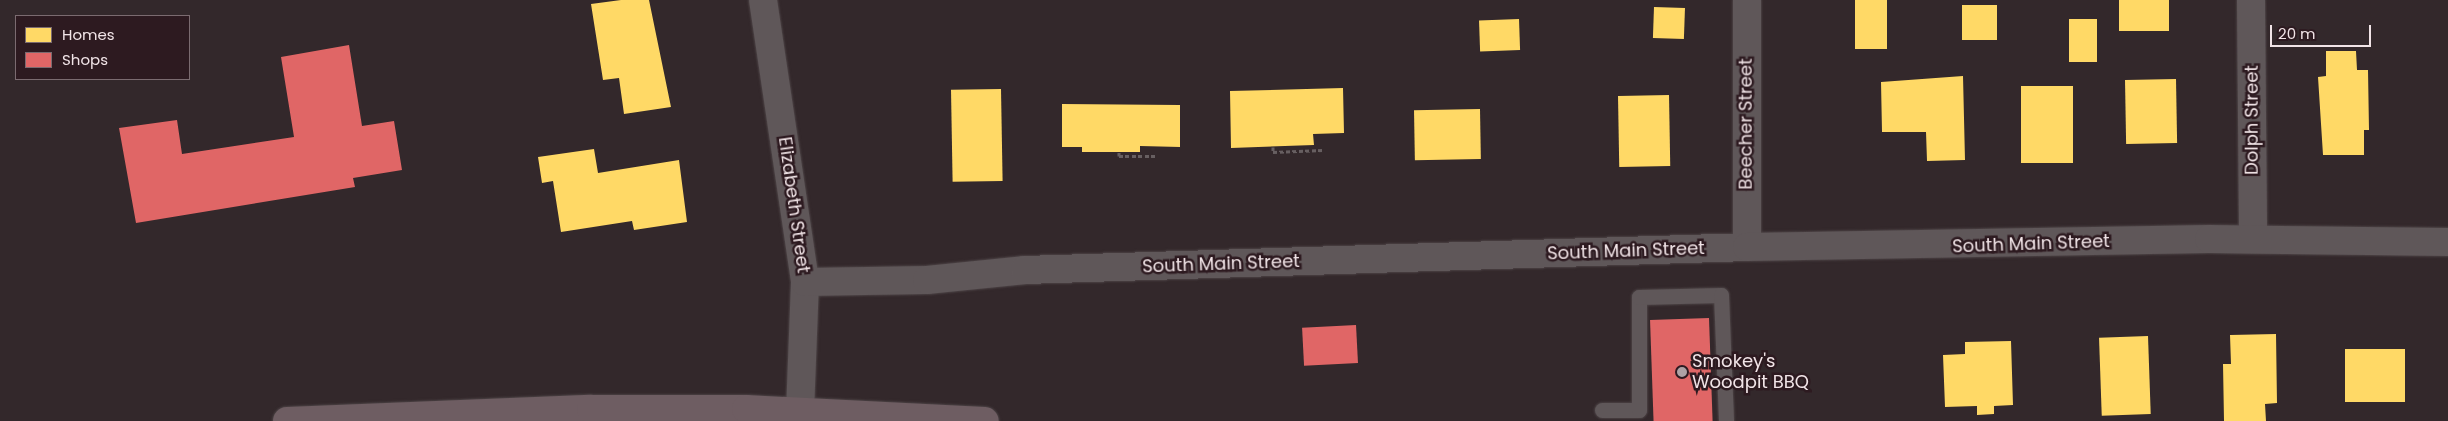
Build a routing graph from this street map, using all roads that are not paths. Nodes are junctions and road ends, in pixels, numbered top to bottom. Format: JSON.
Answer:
{"nodes":[{"id":1,"x":763,"y":0,"type":"edge"},
{"id":2,"x":1747,"y":0,"type":"edge"},
{"id":3,"x":2251,"y":0,"type":"edge"},
{"id":4,"x":2253,"y":239,"type":"junction"},
{"id":5,"x":2448,"y":242,"type":"edge"},
{"id":6,"x":1747,"y":247,"type":"junction"},
{"id":7,"x":805,"y":282,"type":"junction"},
{"id":8,"x":1602,"y":410,"type":"dead end"},
{"id":9,"x":800,"y":411,"type":"junction"},
{"id":10,"x":287,"y":421,"type":"edge"},
{"id":11,"x":985,"y":421,"type":"edge"},
{"id":12,"x":1726,"y":421,"type":"edge"}],
"edges":[{"from":1,"to":7,"type":"street","name":"Elizabeth Street"},
{"from":2,"to":6,"type":"street","name":"Beecher Street"},
{"from":3,"to":4,"type":"street","name":"Dolph Street"},
{"from":4,"to":5,"type":"street","name":"South Main Street"},
{"from":4,"to":6,"type":"street","name":"South Main Street"},
{"from":6,"to":7,"type":"street","name":"South Main Street"},
{"from":7,"to":9,"type":"street","name":"Elizabeth Street"},
{"from":8,"to":12,"type":"lane"},
{"from":9,"to":10,"type":"highway"},
{"from":9,"to":11,"type":"highway"}]}
